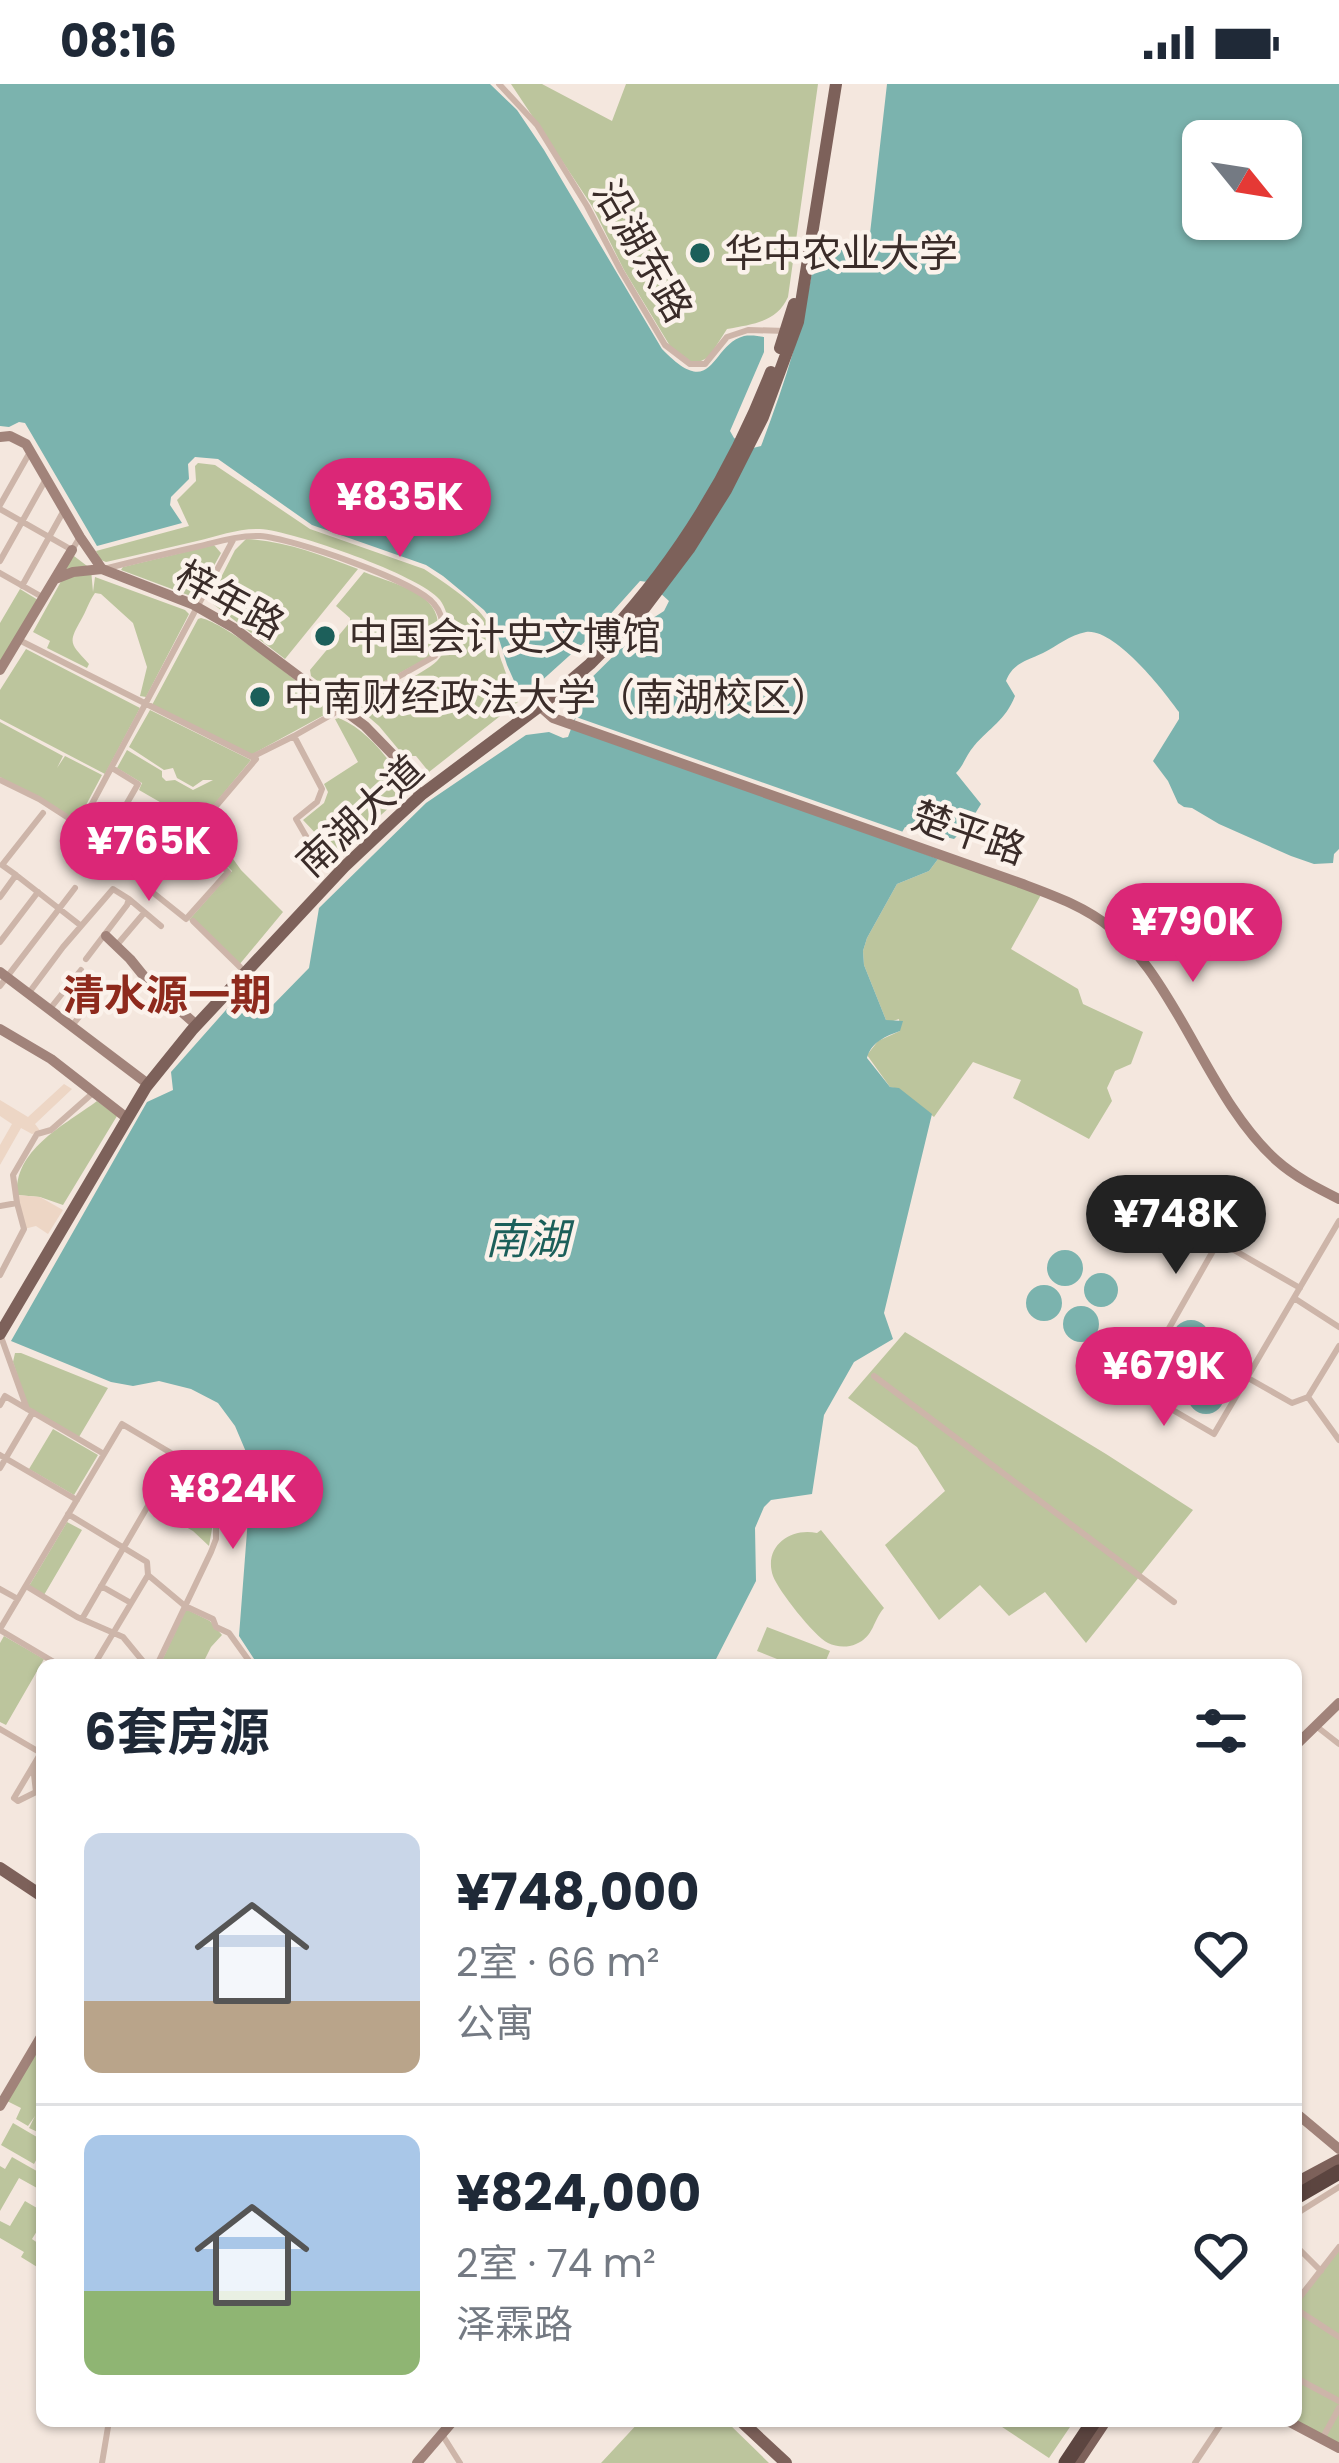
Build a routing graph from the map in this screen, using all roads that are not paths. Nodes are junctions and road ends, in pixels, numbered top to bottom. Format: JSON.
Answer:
{"nodes":[{"id":1,"x":833,"y":84,"type":"edge"},
{"id":2,"x":502,"y":86,"type":"edge"},
{"id":3,"x":790,"y":332,"type":"junction"},
{"id":4,"x":1,"y":438,"type":"edge"},
{"id":5,"x":30,"y":452,"type":"junction"},
{"id":6,"x":48,"y":478,"type":"junction"},
{"id":7,"x":0,"y":507,"type":"edge"},
{"id":8,"x":65,"y":509,"type":"junction"},
{"id":9,"x":22,"y":522,"type":"junction"},
{"id":10,"x":50,"y":537,"type":"junction"},
{"id":11,"x":80,"y":537,"type":"junction"},
{"id":12,"x":234,"y":538,"type":"junction"},
{"id":13,"x":72,"y":550,"type":"junction"},
{"id":14,"x":0,"y":561,"type":"edge"},
{"id":15,"x":102,"y":569,"type":"junction"},
{"id":16,"x":0,"y":573,"type":"edge"},
{"id":17,"x":55,"y":579,"type":"junction"},
{"id":18,"x":22,"y":586,"type":"junction"},
{"id":19,"x":44,"y":598,"type":"junction"},
{"id":20,"x":198,"y":608,"type":"junction"},
{"id":21,"x":19,"y":640,"type":"junction"},
{"id":22,"x":0,"y":670,"type":"edge"},
{"id":23,"x":539,"y":702,"type":"junction"},
{"id":24,"x":146,"y":705,"type":"junction"},
{"id":25,"x":343,"y":707,"type":"junction"},
{"id":26,"x":294,"y":736,"type":"junction"},
{"id":27,"x":258,"y":756,"type":"junction"},
{"id":28,"x":112,"y":768,"type":"junction"},
{"id":29,"x":0,"y":780,"type":"edge"},
{"id":30,"x":420,"y":794,"type":"junction"},
{"id":31,"x":44,"y":813,"type":"dead end"},
{"id":32,"x":119,"y":817,"type":"junction"},
{"id":33,"x":79,"y":828,"type":"junction"},
{"id":34,"x":186,"y":829,"type":"junction"},
{"id":35,"x":308,"y":838,"type":"dead end"},
{"id":36,"x":162,"y":842,"type":"junction"},
{"id":37,"x":102,"y":846,"type":"junction"},
{"id":38,"x":1,"y":864,"type":"edge"},
{"id":39,"x":129,"y":867,"type":"junction"},
{"id":40,"x":16,"y":875,"type":"junction"},
{"id":41,"x":75,"y":888,"type":"dead end"},
{"id":42,"x":38,"y":892,"type":"junction"},
{"id":43,"x":0,"y":897,"type":"edge"},
{"id":44,"x":129,"y":899,"type":"junction"},
{"id":45,"x":58,"y":908,"type":"junction"},
{"id":46,"x":144,"y":913,"type":"junction"},
{"id":47,"x":193,"y":922,"type":"dead end"},
{"id":48,"x":80,"y":925,"type":"junction"},
{"id":49,"x":161,"y":926,"type":"dead end"},
{"id":50,"x":106,"y":936,"type":"junction"},
{"id":51,"x":0,"y":942,"type":"edge"},
{"id":52,"x":116,"y":946,"type":"junction"},
{"id":53,"x":86,"y":959,"type":"dead end"},
{"id":54,"x":240,"y":967,"type":"junction"},
{"id":55,"x":81,"y":970,"type":"dead end"},
{"id":56,"x":2,"y":979,"type":"edge"},
{"id":57,"x":102,"y":988,"type":"dead end"},
{"id":58,"x":28,"y":994,"type":"junction"},
{"id":59,"x":49,"y":1010,"type":"junction"},
{"id":60,"x":192,"y":1021,"type":"junction"},
{"id":61,"x":71,"y":1027,"type":"junction"},
{"id":62,"x":0,"y":1029,"type":"edge"},
{"id":63,"x":144,"y":1081,"type":"junction"},
{"id":64,"x":94,"y":1092,"type":"junction"},
{"id":65,"x":124,"y":1115,"type":"junction"},
{"id":66,"x":1250,"y":1186,"type":"dead end"},
{"id":67,"x":1339,"y":1196,"type":"edge"},
{"id":68,"x":17,"y":1203,"type":"junction"},
{"id":69,"x":0,"y":1205,"type":"edge"},
{"id":70,"x":1339,"y":1221,"type":"edge"},
{"id":71,"x":1220,"y":1243,"type":"junction"},
{"id":72,"x":0,"y":1275,"type":"edge"},
{"id":73,"x":1300,"y":1288,"type":"junction"},
{"id":74,"x":1294,"y":1298,"type":"junction"},
{"id":75,"x":0,"y":1321,"type":"edge"},
{"id":76,"x":1339,"y":1327,"type":"edge"},
{"id":77,"x":0,"y":1333,"type":"edge"},
{"id":78,"x":1339,"y":1346,"type":"edge"},
{"id":79,"x":874,"y":1376,"type":"dead end"},
{"id":80,"x":1247,"y":1378,"type":"junction"},
{"id":81,"x":1308,"y":1397,"type":"junction"},
{"id":82,"x":0,"y":1405,"type":"edge"},
{"id":83,"x":30,"y":1410,"type":"junction"},
{"id":84,"x":1339,"y":1440,"type":"edge"},
{"id":85,"x":104,"y":1454,"type":"junction"},
{"id":86,"x":177,"y":1456,"type":"junction"},
{"id":87,"x":3,"y":1457,"type":"edge"},
{"id":88,"x":0,"y":1468,"type":"edge"},
{"id":89,"x":77,"y":1500,"type":"junction"},
{"id":90,"x":68,"y":1514,"type":"junction"},
{"id":91,"x":123,"y":1548,"type":"junction"},
{"id":92,"x":148,"y":1575,"type":"junction"},
{"id":93,"x":26,"y":1586,"type":"junction"},
{"id":94,"x":101,"y":1586,"type":"junction"},
{"id":95,"x":0,"y":1589,"type":"edge"},
{"id":96,"x":18,"y":1599,"type":"junction"},
{"id":97,"x":1174,"y":1602,"type":"dead end"},
{"id":98,"x":131,"y":1603,"type":"junction"},
{"id":99,"x":185,"y":1606,"type":"junction"},
{"id":100,"x":82,"y":1619,"type":"junction"},
{"id":101,"x":0,"y":1630,"type":"edge"},
{"id":102,"x":113,"y":1633,"type":"junction"},
{"id":103,"x":49,"y":1659,"type":"edge"},
{"id":104,"x":98,"y":1659,"type":"edge"},
{"id":105,"x":141,"y":1659,"type":"edge"},
{"id":106,"x":160,"y":1659,"type":"edge"},
{"id":107,"x":248,"y":1659,"type":"edge"},
{"id":108,"x":1339,"y":1703,"type":"edge"},
{"id":109,"x":1316,"y":1726,"type":"junction"},
{"id":110,"x":0,"y":1729,"type":"edge"},
{"id":111,"x":1302,"y":1739,"type":"edge"},
{"id":112,"x":1339,"y":1744,"type":"edge"},
{"id":113,"x":36,"y":1749,"type":"edge"},
{"id":114,"x":36,"y":1761,"type":"edge"},
{"id":115,"x":33,"y":1766,"type":"junction"},
{"id":116,"x":36,"y":1780,"type":"edge"},
{"id":117,"x":36,"y":1795,"type":"edge"},
{"id":118,"x":0,"y":1864,"type":"edge"},
{"id":119,"x":36,"y":1883,"type":"edge"},
{"id":120,"x":36,"y":1891,"type":"edge"},
{"id":121,"x":36,"y":2045,"type":"edge"},
{"id":122,"x":0,"y":2106,"type":"edge"},
{"id":123,"x":1302,"y":2119,"type":"edge"},
{"id":124,"x":1339,"y":2149,"type":"edge"},
{"id":125,"x":1339,"y":2169,"type":"edge"},
{"id":126,"x":1339,"y":2187,"type":"edge"},
{"id":127,"x":1302,"y":2191,"type":"edge"},
{"id":128,"x":1302,"y":2213,"type":"edge"},
{"id":129,"x":1339,"y":2248,"type":"edge"},
{"id":130,"x":1302,"y":2252,"type":"edge"},
{"id":131,"x":1321,"y":2271,"type":"junction"},
{"id":132,"x":1302,"y":2298,"type":"edge"},
{"id":133,"x":1302,"y":2310,"type":"edge"},
{"id":134,"x":1339,"y":2337,"type":"edge"},
{"id":135,"x":1302,"y":2382,"type":"edge"},
{"id":136,"x":1339,"y":2404,"type":"edge"},
{"id":137,"x":109,"y":2427,"type":"edge"},
{"id":138,"x":448,"y":2427,"type":"edge"},
{"id":139,"x":747,"y":2427,"type":"edge"},
{"id":140,"x":760,"y":2427,"type":"edge"},
{"id":141,"x":1091,"y":2427,"type":"edge"},
{"id":142,"x":1219,"y":2427,"type":"edge"},
{"id":143,"x":1299,"y":2427,"type":"edge"},
{"id":144,"x":442,"y":2434,"type":"junction"},
{"id":145,"x":1322,"y":2439,"type":"junction"},
{"id":146,"x":1339,"y":2448,"type":"edge"},
{"id":147,"x":102,"y":2463,"type":"edge"},
{"id":148,"x":417,"y":2463,"type":"edge"},
{"id":149,"x":460,"y":2463,"type":"edge"},
{"id":150,"x":786,"y":2463,"type":"edge"},
{"id":151,"x":798,"y":2463,"type":"edge"},
{"id":152,"x":1067,"y":2463,"type":"edge"},
{"id":153,"x":1195,"y":2463,"type":"edge"}],
"edges":[{"from":1,"to":3,"type":"main road","name":"南湖大道"},
{"from":2,"to":3,"type":"street","name":"沿湖东路"},
{"from":3,"to":23,"type":"main road","name":"南湖大道"},
{"from":4,"to":5,"type":"main road"},
{"from":5,"to":6,"type":"main road"},
{"from":5,"to":7,"type":"street"},
{"from":6,"to":8,"type":"main road"},
{"from":6,"to":9,"type":"street"},
{"from":7,"to":9,"type":"street"},
{"from":8,"to":10,"type":"street"},
{"from":8,"to":11,"type":"main road"},
{"from":9,"to":10,"type":"street"},
{"from":9,"to":14,"type":"street"},
{"from":10,"to":13,"type":"street"},
{"from":10,"to":18,"type":"street"},
{"from":11,"to":13,"type":"street"},
{"from":11,"to":15,"type":"main road"},
{"from":12,"to":15,"type":"street"},
{"from":12,"to":20,"type":"street"},
{"from":12,"to":25,"type":"street"},
{"from":13,"to":17,"type":"main road"},
{"from":15,"to":17,"type":"main road"},
{"from":15,"to":20,"type":"main road","name":"梓年路"},
{"from":16,"to":18,"type":"street"},
{"from":17,"to":19,"type":"main road"},
{"from":18,"to":19,"type":"street"},
{"from":19,"to":21,"type":"main road"},
{"from":20,"to":24,"type":"street"},
{"from":20,"to":25,"type":"main road","name":"梓年路"},
{"from":21,"to":22,"type":"main road"},
{"from":21,"to":24,"type":"street"},
{"from":23,"to":30,"type":"main road","name":"南湖大道"},
{"from":23,"to":67,"type":"main road","name":"楚平路"},
{"from":24,"to":27,"type":"street"},
{"from":24,"to":28,"type":"street"},
{"from":25,"to":26,"type":"street"},
{"from":25,"to":30,"type":"main road","name":"梓年路"},
{"from":26,"to":27,"type":"street"},
{"from":26,"to":35,"type":"street"},
{"from":27,"to":34,"type":"street"},
{"from":28,"to":32,"type":"street"},
{"from":28,"to":33,"type":"street"},
{"from":29,"to":33,"type":"street"},
{"from":30,"to":54,"type":"main road","name":"南湖大道"},
{"from":30,"to":77,"type":"main road","name":"南湖大道"},
{"from":31,"to":38,"type":"street"},
{"from":32,"to":36,"type":"street"},
{"from":32,"to":37,"type":"street"},
{"from":33,"to":37,"type":"street"},
{"from":34,"to":36,"type":"street"},
{"from":34,"to":39,"type":"street"},
{"from":36,"to":39,"type":"street"},
{"from":37,"to":39,"type":"street"},
{"from":38,"to":40,"type":"street"},
{"from":40,"to":42,"type":"street"},
{"from":40,"to":43,"type":"street"},
{"from":41,"to":45,"type":"street"},
{"from":42,"to":45,"type":"street"},
{"from":42,"to":51,"type":"street"},
{"from":44,"to":46,"type":"street"},
{"from":44,"to":48,"type":"street"},
{"from":44,"to":50,"type":"street"},
{"from":45,"to":48,"type":"street"},
{"from":45,"to":56,"type":"street"},
{"from":46,"to":49,"type":"street"},
{"from":46,"to":52,"type":"street"},
{"from":47,"to":54,"type":"street"},
{"from":48,"to":58,"type":"street"},
{"from":50,"to":52,"type":"main road"},
{"from":50,"to":53,"type":"street"},
{"from":52,"to":60,"type":"main road"},
{"from":54,"to":60,"type":"main road","name":"南湖大道"},
{"from":55,"to":59,"type":"street"},
{"from":56,"to":58,"type":"main road"},
{"from":57,"to":61,"type":"street"},
{"from":58,"to":59,"type":"main road"},
{"from":59,"to":61,"type":"main road"},
{"from":60,"to":63,"type":"main road","name":"南湖大道"},
{"from":61,"to":63,"type":"main road"},
{"from":62,"to":64,"type":"main road"},
{"from":63,"to":65,"type":"main road","name":"南湖大道"},
{"from":64,"to":65,"type":"main road"},
{"from":64,"to":68,"type":"street"},
{"from":65,"to":75,"type":"main road","name":"南湖大道"},
{"from":66,"to":71,"type":"street"},
{"from":68,"to":69,"type":"street"},
{"from":68,"to":72,"type":"street"},
{"from":70,"to":73,"type":"street"},
{"from":71,"to":73,"type":"street"},
{"from":71,"to":80,"type":"street"},
{"from":73,"to":74,"type":"street"},
{"from":74,"to":76,"type":"street"},
{"from":74,"to":80,"type":"street"},
{"from":77,"to":83,"type":"street"},
{"from":78,"to":81,"type":"street"},
{"from":79,"to":97,"type":"street"},
{"from":80,"to":81,"type":"street"},
{"from":81,"to":84,"type":"street"},
{"from":82,"to":83,"type":"street"},
{"from":83,"to":85,"type":"street"},
{"from":83,"to":87,"type":"street"},
{"from":85,"to":86,"type":"street"},
{"from":85,"to":89,"type":"street"},
{"from":86,"to":91,"type":"street"},
{"from":86,"to":99,"type":"street"},
{"from":87,"to":88,"type":"street"},
{"from":87,"to":89,"type":"street"},
{"from":89,"to":90,"type":"street"},
{"from":90,"to":91,"type":"street"},
{"from":90,"to":93,"type":"street"},
{"from":91,"to":92,"type":"street"},
{"from":91,"to":94,"type":"street"},
{"from":92,"to":98,"type":"street"},
{"from":92,"to":99,"type":"street"},
{"from":93,"to":96,"type":"street"},
{"from":93,"to":100,"type":"street"},
{"from":94,"to":98,"type":"street"},
{"from":94,"to":100,"type":"street"},
{"from":95,"to":96,"type":"street"},
{"from":96,"to":101,"type":"street"},
{"from":98,"to":102,"type":"street"},
{"from":99,"to":106,"type":"street"},
{"from":99,"to":107,"type":"street"},
{"from":100,"to":102,"type":"street"},
{"from":101,"to":103,"type":"street"},
{"from":102,"to":104,"type":"street"},
{"from":102,"to":105,"type":"street"},
{"from":108,"to":109,"type":"main road"},
{"from":109,"to":111,"type":"main road"},
{"from":109,"to":112,"type":"street"},
{"from":110,"to":113,"type":"street"},
{"from":114,"to":115,"type":"street"},
{"from":115,"to":116,"type":"street"},
{"from":115,"to":117,"type":"street"},
{"from":118,"to":119,"type":"main road"},
{"from":118,"to":120,"type":"main road"},
{"from":121,"to":122,"type":"main road"},
{"from":123,"to":124,"type":"main road"},
{"from":125,"to":127,"type":"highway"},
{"from":126,"to":128,"type":"street"},
{"from":129,"to":131,"type":"street"},
{"from":130,"to":131,"type":"street"},
{"from":131,"to":132,"type":"street"},
{"from":133,"to":134,"type":"street"},
{"from":135,"to":136,"type":"street"},
{"from":136,"to":145,"type":"street"},
{"from":137,"to":147,"type":"street"},
{"from":138,"to":144,"type":"main road"},
{"from":139,"to":150,"type":"main road"},
{"from":140,"to":151,"type":"main road"},
{"from":141,"to":152,"type":"highway"},
{"from":142,"to":153,"type":"street"},
{"from":143,"to":145,"type":"main road"},
{"from":144,"to":148,"type":"main road"},
{"from":144,"to":149,"type":"street"},
{"from":145,"to":146,"type":"main road"}]}
